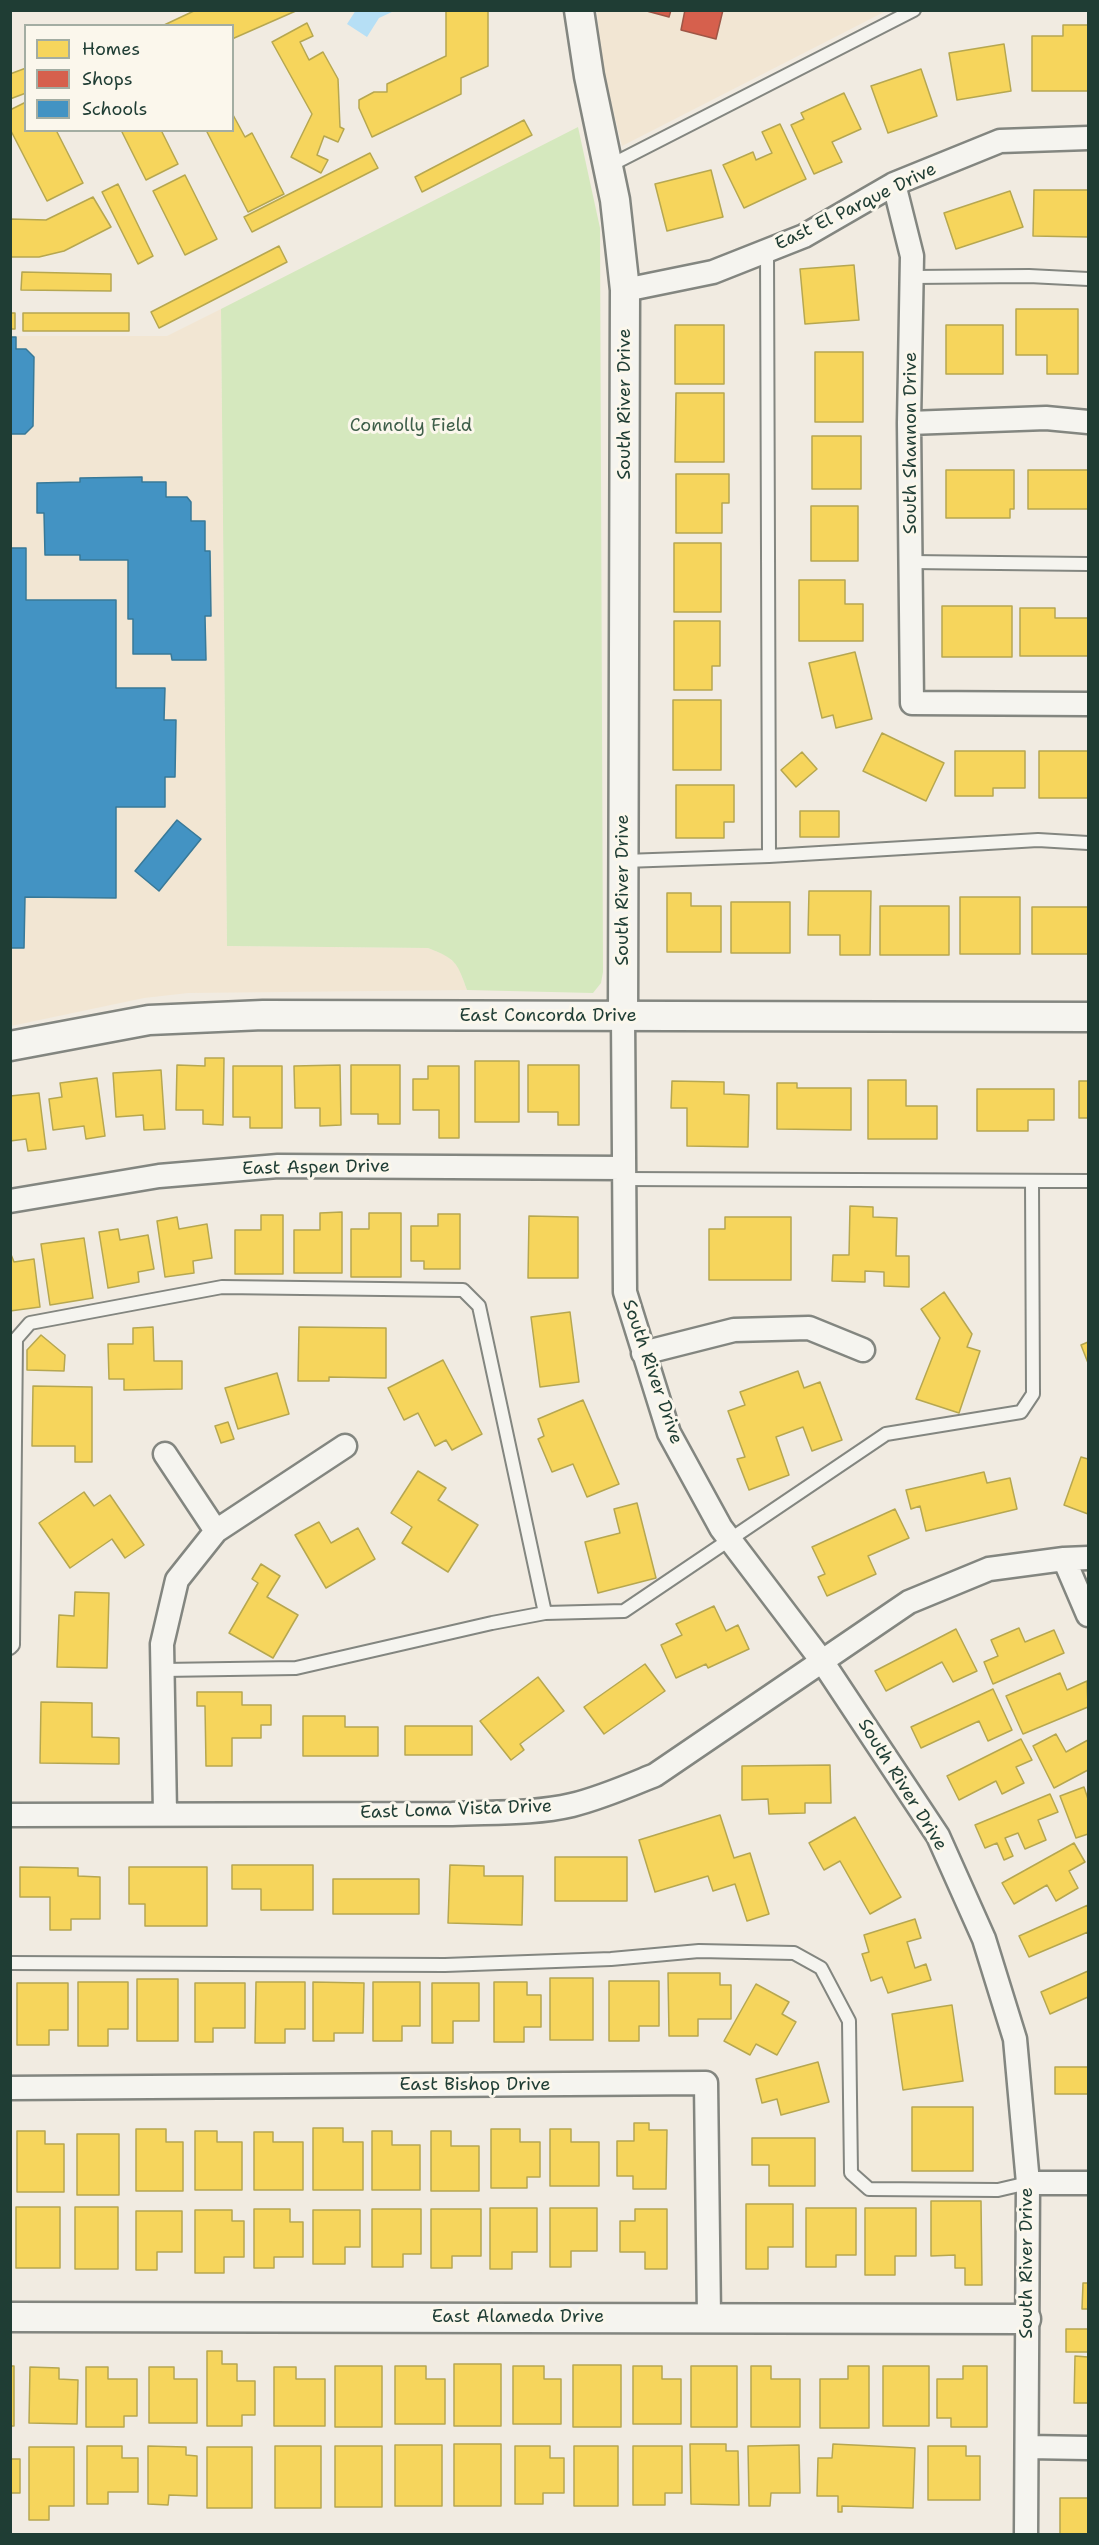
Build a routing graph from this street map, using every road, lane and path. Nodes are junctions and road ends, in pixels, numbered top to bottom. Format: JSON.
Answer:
{"nodes":[{"id":1,"x":579,"y":10,"type":"edge"},
{"id":2,"x":914,"y":10,"type":"edge"},
{"id":3,"x":1089,"y":138,"type":"edge"},
{"id":4,"x":609,"y":166,"type":"junction"},
{"id":5,"x":894,"y":184,"type":"junction"},
{"id":6,"x":767,"y":250,"type":"junction"},
{"id":7,"x":912,"y":277,"type":"junction"},
{"id":8,"x":1089,"y":279,"type":"edge"},
{"id":9,"x":625,"y":290,"type":"junction"},
{"id":10,"x":1089,"y":422,"type":"edge"},
{"id":11,"x":909,"y":423,"type":"junction"},
{"id":12,"x":911,"y":562,"type":"junction"},
{"id":13,"x":1089,"y":564,"type":"edge"},
{"id":14,"x":1089,"y":704,"type":"edge"},
{"id":15,"x":1089,"y":843,"type":"edge"},
{"id":16,"x":769,"y":856,"type":"junction"},
{"id":17,"x":624,"y":861,"type":"junction"},
{"id":18,"x":623,"y":1017,"type":"junction"},
{"id":19,"x":1089,"y":1017,"type":"edge"},
{"id":20,"x":10,"y":1046,"type":"edge"},
{"id":21,"x":623,"y":1174,"type":"junction"},
{"id":22,"x":1032,"y":1180,"type":"junction"},
{"id":23,"x":1089,"y":1181,"type":"edge"},
{"id":24,"x":10,"y":1201,"type":"edge"},
{"id":25,"x":863,"y":1350,"type":"dead end"},
{"id":26,"x":643,"y":1353,"type":"junction"},
{"id":27,"x":345,"y":1446,"type":"dead end"},
{"id":28,"x":165,"y":1454,"type":"dead end"},
{"id":29,"x":216,"y":1531,"type":"junction"},
{"id":30,"x":730,"y":1540,"type":"junction"},
{"id":31,"x":1089,"y":1558,"type":"edge"},
{"id":32,"x":1064,"y":1559,"type":"junction"},
{"id":33,"x":545,"y":1613,"type":"junction"},
{"id":34,"x":1089,"y":1616,"type":"edge"},
{"id":35,"x":10,"y":1648,"type":"edge"},
{"id":36,"x":822,"y":1661,"type":"junction"},
{"id":37,"x":162,"y":1670,"type":"junction"},
{"id":38,"x":165,"y":1813,"type":"junction"},
{"id":39,"x":10,"y":1815,"type":"edge"},
{"id":40,"x":10,"y":1963,"type":"edge"},
{"id":41,"x":10,"y":2088,"type":"edge"},
{"id":42,"x":1028,"y":2183,"type":"junction"},
{"id":43,"x":1089,"y":2183,"type":"edge"},
{"id":44,"x":10,"y":2317,"type":"edge"},
{"id":45,"x":709,"y":2317,"type":"junction"},
{"id":46,"x":1026,"y":2319,"type":"junction"},
{"id":47,"x":1028,"y":2448,"type":"junction"},
{"id":48,"x":1089,"y":2448,"type":"edge"},
{"id":49,"x":1026,"y":2535,"type":"edge"}],
"edges":[{"from":1,"to":4,"type":"street","name":"South River Drive"},
{"from":2,"to":4,"type":"lane"},
{"from":3,"to":5,"type":"street","name":"East El Parque Drive"},
{"from":4,"to":9,"type":"street","name":"South River Drive"},
{"from":5,"to":6,"type":"street","name":"East El Parque Drive"},
{"from":5,"to":7,"type":"street","name":"South Shannon Drive"},
{"from":6,"to":9,"type":"street","name":"East El Parque Drive"},
{"from":6,"to":16,"type":"lane"},
{"from":7,"to":8,"type":"lane"},
{"from":7,"to":11,"type":"street","name":"South Shannon Drive"},
{"from":9,"to":17,"type":"street","name":"South River Drive"},
{"from":10,"to":11,"type":"street"},
{"from":11,"to":12,"type":"street","name":"South Shannon Drive"},
{"from":12,"to":13,"type":"lane"},
{"from":12,"to":14,"type":"street","name":"South Shannon Drive"},
{"from":15,"to":16,"type":"lane"},
{"from":16,"to":17,"type":"lane"},
{"from":17,"to":18,"type":"street","name":"South River Drive"},
{"from":18,"to":19,"type":"street","name":"East Concorda Drive"},
{"from":18,"to":20,"type":"street","name":"East Concorda Drive"},
{"from":18,"to":21,"type":"street","name":"South River Drive"},
{"from":21,"to":22,"type":"lane"},
{"from":21,"to":24,"type":"street","name":"East Aspen Drive"},
{"from":21,"to":26,"type":"street","name":"South River Drive"},
{"from":22,"to":23,"type":"lane"},
{"from":22,"to":30,"type":"lane"},
{"from":25,"to":26,"type":"street"},
{"from":26,"to":30,"type":"street","name":"South River Drive"},
{"from":27,"to":29,"type":"street"},
{"from":28,"to":29,"type":"street"},
{"from":29,"to":37,"type":"street"},
{"from":30,"to":33,"type":"lane"},
{"from":30,"to":36,"type":"street","name":"South River Drive"},
{"from":31,"to":32,"type":"street","name":"East Loma Vista Drive"},
{"from":32,"to":34,"type":"street"},
{"from":32,"to":36,"type":"street","name":"East Loma Vista Drive"},
{"from":33,"to":35,"type":"lane"},
{"from":33,"to":37,"type":"lane"},
{"from":36,"to":38,"type":"street","name":"East Loma Vista Drive"},
{"from":36,"to":42,"type":"street","name":"South River Drive"},
{"from":37,"to":38,"type":"street"},
{"from":38,"to":39,"type":"street","name":"East Loma Vista Drive"},
{"from":40,"to":42,"type":"lane"},
{"from":41,"to":45,"type":"street","name":"East Bishop Drive"},
{"from":42,"to":43,"type":"street"},
{"from":42,"to":46,"type":"street","name":"South River Drive"},
{"from":44,"to":45,"type":"street","name":"East Alameda Drive"},
{"from":45,"to":46,"type":"street","name":"East Alameda Drive"},
{"from":46,"to":47,"type":"street","name":"South River Drive"},
{"from":47,"to":48,"type":"street"},
{"from":47,"to":49,"type":"street","name":"South River Drive"}]}
